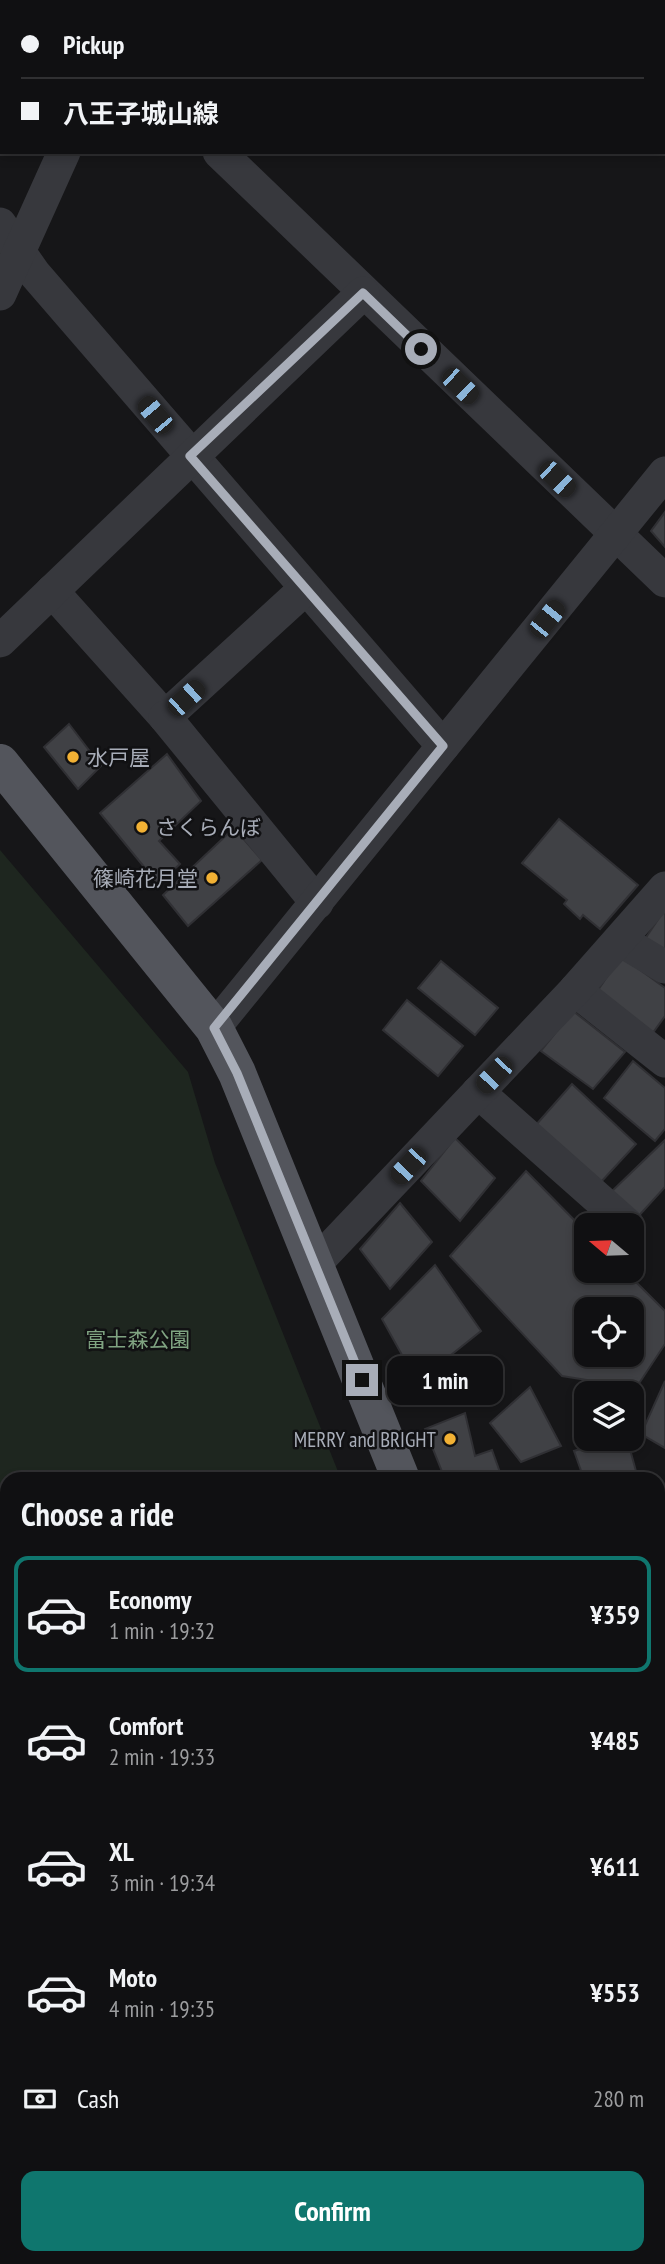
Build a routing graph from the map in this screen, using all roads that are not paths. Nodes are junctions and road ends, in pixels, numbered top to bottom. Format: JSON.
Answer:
{"nodes":[{"id":1,"x":63,"y":154,"type":"edge"},
{"id":2,"x":221,"y":154,"type":"edge"},
{"id":3,"x":0,"y":223,"type":"edge"},
{"id":4,"x":19,"y":252,"type":"junction"},
{"id":5,"x":363,"y":293,"type":"junction"},
{"id":6,"x":0,"y":294,"type":"edge"},
{"id":7,"x":190,"y":456,"type":"junction"},
{"id":8,"x":665,"y":473,"type":"edge"},
{"id":9,"x":615,"y":534,"type":"junction"},
{"id":10,"x":665,"y":581,"type":"edge"},
{"id":11,"x":305,"y":589,"type":"junction"},
{"id":12,"x":52,"y":591,"type":"junction"},
{"id":13,"x":0,"y":641,"type":"edge"},
{"id":14,"x":165,"y":717,"type":"junction"},
{"id":15,"x":443,"y":746,"type":"junction"},
{"id":16,"x":0,"y":763,"type":"edge"},
{"id":17,"x":665,"y":888,"type":"edge"},
{"id":18,"x":317,"y":903,"type":"junction"},
{"id":19,"x":620,"y":940,"type":"junction"},
{"id":20,"x":665,"y":967,"type":"edge"},
{"id":21,"x":576,"y":990,"type":"junction"},
{"id":22,"x":214,"y":1028,"type":"junction"},
{"id":23,"x":665,"y":1061,"type":"edge"},
{"id":24,"x":478,"y":1092,"type":"junction"},
{"id":25,"x":614,"y":1213,"type":"edge"},
{"id":26,"x":315,"y":1264,"type":"junction"},
{"id":27,"x":398,"y":1472,"type":"edge"}],
"edges":[{"from":1,"to":4,"type":"street"},
{"from":2,"to":5,"type":"street"},
{"from":3,"to":4,"type":"street"},
{"from":4,"to":6,"type":"street"},
{"from":4,"to":7,"type":"street"},
{"from":5,"to":7,"type":"street"},
{"from":5,"to":9,"type":"street"},
{"from":7,"to":11,"type":"street"},
{"from":7,"to":12,"type":"street"},
{"from":8,"to":9,"type":"street"},
{"from":9,"to":10,"type":"street"},
{"from":9,"to":15,"type":"street"},
{"from":11,"to":14,"type":"street"},
{"from":11,"to":15,"type":"street"},
{"from":12,"to":13,"type":"street"},
{"from":12,"to":14,"type":"street"},
{"from":14,"to":18,"type":"street"},
{"from":15,"to":18,"type":"street"},
{"from":16,"to":22,"type":"main road"},
{"from":17,"to":19,"type":"street"},
{"from":18,"to":22,"type":"street"},
{"from":19,"to":20,"type":"street"},
{"from":19,"to":21,"type":"street"},
{"from":21,"to":23,"type":"street"},
{"from":21,"to":24,"type":"street"},
{"from":22,"to":26,"type":"main road"},
{"from":24,"to":25,"type":"street"},
{"from":24,"to":26,"type":"street"},
{"from":26,"to":27,"type":"main road"}]}
